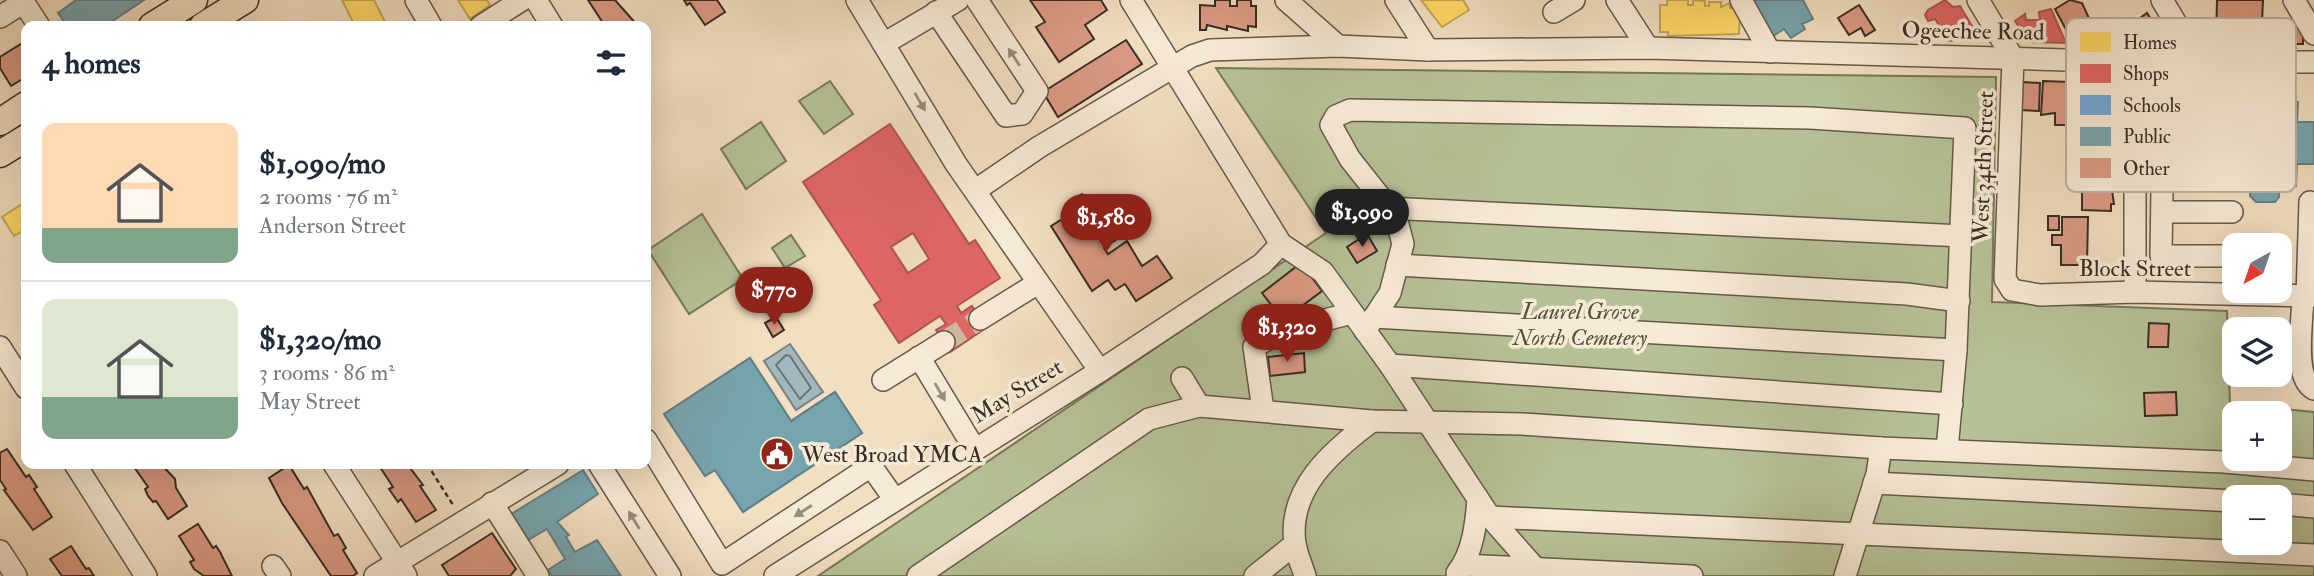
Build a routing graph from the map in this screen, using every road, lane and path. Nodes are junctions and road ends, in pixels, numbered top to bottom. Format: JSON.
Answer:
{"nodes":[{"id":1,"x":194,"y":0,"type":"edge"},
{"id":2,"x":245,"y":0,"type":"edge"},
{"id":3,"x":416,"y":0,"type":"edge"},
{"id":4,"x":522,"y":0,"type":"edge"},
{"id":5,"x":536,"y":0,"type":"edge"},
{"id":6,"x":857,"y":0,"type":"edge"},
{"id":7,"x":958,"y":0,"type":"edge"},
{"id":8,"x":977,"y":0,"type":"edge"},
{"id":9,"x":1131,"y":0,"type":"edge"},
{"id":10,"x":1286,"y":0,"type":"edge"},
{"id":11,"x":1395,"y":0,"type":"edge"},
{"id":12,"x":1574,"y":0,"type":"edge"},
{"id":13,"x":1741,"y":0,"type":"edge"},
{"id":14,"x":1978,"y":0,"type":"edge"},
{"id":15,"x":2162,"y":0,"type":"edge"},
{"id":16,"x":2294,"y":0,"type":"edge"},
{"id":17,"x":23,"y":1,"type":"edge"},
{"id":18,"x":1625,"y":3,"type":"edge"},
{"id":19,"x":936,"y":12,"type":"junction"},
{"id":20,"x":1554,"y":12,"type":"dead end"},
{"id":21,"x":160,"y":14,"type":"edge"},
{"id":22,"x":0,"y":17,"type":"edge"},
{"id":23,"x":2173,"y":18,"type":"edge"},
{"id":24,"x":36,"y":21,"type":"edge"},
{"id":25,"x":211,"y":21,"type":"edge"},
{"id":26,"x":428,"y":21,"type":"edge"},
{"id":27,"x":489,"y":21,"type":"edge"},
{"id":28,"x":549,"y":21,"type":"edge"},
{"id":29,"x":2314,"y":34,"type":"edge"},
{"id":30,"x":886,"y":43,"type":"junction"},
{"id":31,"x":1338,"y":46,"type":"junction"},
{"id":32,"x":1648,"y":48,"type":"junction"},
{"id":33,"x":1428,"y":50,"type":"junction"},
{"id":34,"x":1770,"y":52,"type":"junction"},
{"id":35,"x":2013,"y":58,"type":"junction"},
{"id":36,"x":2066,"y":60,"type":"edge"},
{"id":37,"x":2296,"y":62,"type":"edge"},
{"id":38,"x":2314,"y":62,"type":"edge"},
{"id":39,"x":1174,"y":68,"type":"junction"},
{"id":40,"x":21,"y":109,"type":"edge"},
{"id":41,"x":1022,"y":114,"type":"junction"},
{"id":42,"x":0,"y":122,"type":"edge"},
{"id":43,"x":21,"y":141,"type":"edge"},
{"id":44,"x":1039,"y":147,"type":"junction"},
{"id":45,"x":0,"y":154,"type":"edge"},
{"id":46,"x":976,"y":190,"type":"junction"},
{"id":47,"x":2134,"y":192,"type":"edge"},
{"id":48,"x":2162,"y":192,"type":"edge"},
{"id":49,"x":2310,"y":202,"type":"dead end"},
{"id":50,"x":1388,"y":208,"type":"junction"},
{"id":51,"x":2162,"y":212,"type":"junction"},
{"id":52,"x":2232,"y":212,"type":"dead end"},
{"id":53,"x":1962,"y":236,"type":"junction"},
{"id":54,"x":2161,"y":242,"type":"junction"},
{"id":55,"x":2134,"y":243,"type":"junction"},
{"id":56,"x":1281,"y":244,"type":"junction"},
{"id":57,"x":2222,"y":256,"type":"edge"},
{"id":58,"x":1397,"y":265,"type":"junction"},
{"id":59,"x":2005,"y":279,"type":"joint"},
{"id":60,"x":1038,"y":283,"type":"junction"},
{"id":61,"x":2134,"y":292,"type":"junction"},
{"id":62,"x":2308,"y":296,"type":"edge"},
{"id":63,"x":1959,"y":301,"type":"junction"},
{"id":64,"x":1353,"y":313,"type":"junction"},
{"id":65,"x":980,"y":319,"type":"tunnel mouth"},
{"id":66,"x":1370,"y":324,"type":"junction"},
{"id":67,"x":944,"y":342,"type":"tunnel mouth"},
{"id":68,"x":0,"y":347,"type":"edge"},
{"id":69,"x":1956,"y":350,"type":"junction"},
{"id":70,"x":919,"y":357,"type":"junction"},
{"id":71,"x":1390,"y":365,"type":"junction"},
{"id":72,"x":1100,"y":370,"type":"junction"},
{"id":73,"x":1182,"y":378,"type":"dead end"},
{"id":74,"x":21,"y":380,"type":"edge"},
{"id":75,"x":883,"y":380,"type":"dead end"},
{"id":76,"x":2314,"y":389,"type":"edge"},
{"id":77,"x":1952,"y":404,"type":"junction"},
{"id":78,"x":1199,"y":406,"type":"junction"},
{"id":79,"x":1263,"y":410,"type":"junction"},
{"id":80,"x":1372,"y":421,"type":"junction"},
{"id":81,"x":1427,"y":421,"type":"junction"},
{"id":82,"x":651,"y":447,"type":"edge"},
{"id":83,"x":974,"y":447,"type":"junction"},
{"id":84,"x":1881,"y":448,"type":"junction"},
{"id":85,"x":1947,"y":450,"type":"junction"},
{"id":86,"x":78,"y":469,"type":"edge"},
{"id":87,"x":337,"y":469,"type":"edge"},
{"id":88,"x":430,"y":469,"type":"edge"},
{"id":89,"x":550,"y":469,"type":"edge"},
{"id":90,"x":602,"y":469,"type":"edge"},
{"id":91,"x":2314,"y":470,"type":"edge"},
{"id":92,"x":1874,"y":484,"type":"junction"},
{"id":93,"x":500,"y":499,"type":"junction"},
{"id":94,"x":895,"y":500,"type":"junction"},
{"id":95,"x":2222,"y":500,"type":"edge"},
{"id":96,"x":2292,"y":505,"type":"edge"},
{"id":97,"x":2314,"y":507,"type":"edge"},
{"id":98,"x":1484,"y":508,"type":"junction"},
{"id":99,"x":456,"y":510,"type":"dead end"},
{"id":100,"x":1858,"y":534,"type":"junction"},
{"id":101,"x":1295,"y":544,"type":"junction"},
{"id":102,"x":2314,"y":555,"type":"edge"},
{"id":103,"x":730,"y":565,"type":"edge"},
{"id":104,"x":402,"y":569,"type":"edge"},
{"id":105,"x":1459,"y":570,"type":"edge"},
{"id":106,"x":1539,"y":571,"type":"edge"},
{"id":107,"x":146,"y":576,"type":"edge"},
{"id":108,"x":374,"y":576,"type":"edge"},
{"id":109,"x":538,"y":576,"type":"edge"},
{"id":110,"x":670,"y":576,"type":"edge"},
{"id":111,"x":775,"y":576,"type":"edge"},
{"id":112,"x":918,"y":576,"type":"edge"},
{"id":113,"x":1255,"y":576,"type":"edge"},
{"id":114,"x":1305,"y":576,"type":"edge"},
{"id":115,"x":1692,"y":576,"type":"edge"},
{"id":116,"x":1845,"y":576,"type":"edge"}],
"edges":[{"from":1,"to":21,"type":"main road"},
{"from":2,"to":25,"type":"main road"},
{"from":3,"to":26,"type":"street"},
{"from":4,"to":27,"type":"street"},
{"from":5,"to":28,"type":"street"},
{"from":6,"to":30,"type":"street"},
{"from":7,"to":19,"type":"street"},
{"from":41,"to":8,"type":"street","one_way":true},
{"from":9,"to":39,"type":"street"},
{"from":10,"to":31,"type":"street"},
{"from":11,"to":33,"type":"street"},
{"from":12,"to":20,"type":"street"},
{"from":13,"to":34,"type":"street"},
{"from":14,"to":35,"type":"street"},
{"from":15,"to":23,"type":"street"},
{"from":16,"to":29,"type":"street"},
{"from":17,"to":22,"type":"street"},
{"from":17,"to":24,"type":"street"},
{"from":18,"to":32,"type":"street"},
{"from":19,"to":30,"type":"street"},
{"from":19,"to":41,"type":"street"},
{"from":30,"to":46,"type":"street","one_way":true},
{"from":31,"to":33,"type":"street","name":"Ogeechee Road"},
{"from":31,"to":39,"type":"street","name":"Ogeechee Road"},
{"from":32,"to":33,"type":"street","name":"Ogeechee Road"},
{"from":32,"to":34,"type":"street","name":"Ogeechee Road"},
{"from":34,"to":35,"type":"street","name":"Ogeechee Road"},
{"from":35,"to":36,"type":"street","name":"Ogeechee Road"},
{"from":35,"to":59,"type":"street","name":"West 34th Street"},
{"from":37,"to":38,"type":"street","name":"Ogeechee Road"},
{"from":39,"to":44,"type":"street","name":"Ogeechee Road"},
{"from":39,"to":56,"type":"street"},
{"from":40,"to":42,"type":"main road"},
{"from":41,"to":44,"type":"street"},
{"from":43,"to":45,"type":"main road"},
{"from":44,"to":46,"type":"street","name":"Ogeechee Road"},
{"from":46,"to":60,"type":"street"},
{"from":47,"to":55,"type":"street"},
{"from":48,"to":51,"type":"street"},
{"from":49,"to":62,"type":"street"},
{"from":50,"to":53,"type":"street"},
{"from":50,"to":53,"type":"street"},
{"from":50,"to":58,"type":"street"},
{"from":51,"to":52,"type":"street"},
{"from":51,"to":54,"type":"street"},
{"from":53,"to":63,"type":"street"},
{"from":54,"to":55,"type":"street"},
{"from":54,"to":57,"type":"street"},
{"from":55,"to":61,"type":"street"},
{"from":56,"to":64,"type":"street"},
{"from":56,"to":72,"type":"street","name":"May Street"},
{"from":58,"to":63,"type":"street"},
{"from":58,"to":66,"type":"street"},
{"from":59,"to":61,"type":"street","name":"Block Street"},
{"from":60,"to":65,"type":"street"},
{"from":60,"to":72,"type":"street"},
{"from":61,"to":62,"type":"street","name":"Block Street"},
{"from":62,"to":76,"type":"street"},
{"from":63,"to":69,"type":"street"},
{"from":64,"to":66,"type":"street"},
{"from":64,"to":79,"type":"street"},
{"from":66,"to":69,"type":"street"},
{"from":66,"to":71,"type":"street"},
{"from":67,"to":70,"type":"street"},
{"from":68,"to":74,"type":"street"},
{"from":69,"to":77,"type":"street"},
{"from":70,"to":75,"type":"street"},
{"from":70,"to":83,"type":"street","one_way":true},
{"from":71,"to":77,"type":"street"},
{"from":71,"to":81,"type":"street"},
{"from":72,"to":83,"type":"street","name":"May Street"},
{"from":73,"to":78,"type":"street"},
{"from":77,"to":85,"type":"street"},
{"from":78,"to":79,"type":"street"},
{"from":78,"to":112,"type":"street"},
{"from":79,"to":80,"type":"street"},
{"from":80,"to":81,"type":"street"},
{"from":80,"to":101,"type":"street"},
{"from":81,"to":84,"type":"street"},
{"from":81,"to":98,"type":"street"},
{"from":82,"to":103,"type":"street"},
{"from":83,"to":94,"type":"street","name":"May Street"},
{"from":84,"to":85,"type":"street"},
{"from":84,"to":92,"type":"street"},
{"from":85,"to":91,"type":"street"},
{"from":86,"to":107,"type":"street"},
{"from":87,"to":104,"type":"street"},
{"from":88,"to":99,"type":"path"},
{"from":89,"to":93,"type":"street"},
{"from":110,"to":90,"type":"street","one_way":true},
{"from":92,"to":95,"type":"street"},
{"from":92,"to":100,"type":"street"},
{"from":93,"to":104,"type":"street"},
{"from":93,"to":109,"type":"street"},
{"from":94,"to":103,"type":"street","one_way":true},
{"from":94,"to":111,"type":"street","name":"May Street"},
{"from":96,"to":97,"type":"street"},
{"from":98,"to":100,"type":"street"},
{"from":98,"to":105,"type":"street"},
{"from":98,"to":106,"type":"street"},
{"from":100,"to":102,"type":"street"},
{"from":100,"to":116,"type":"street"},
{"from":101,"to":113,"type":"street"},
{"from":101,"to":114,"type":"street"},
{"from":104,"to":108,"type":"street"},
{"from":105,"to":106,"type":"street"},
{"from":106,"to":115,"type":"street"}]}
